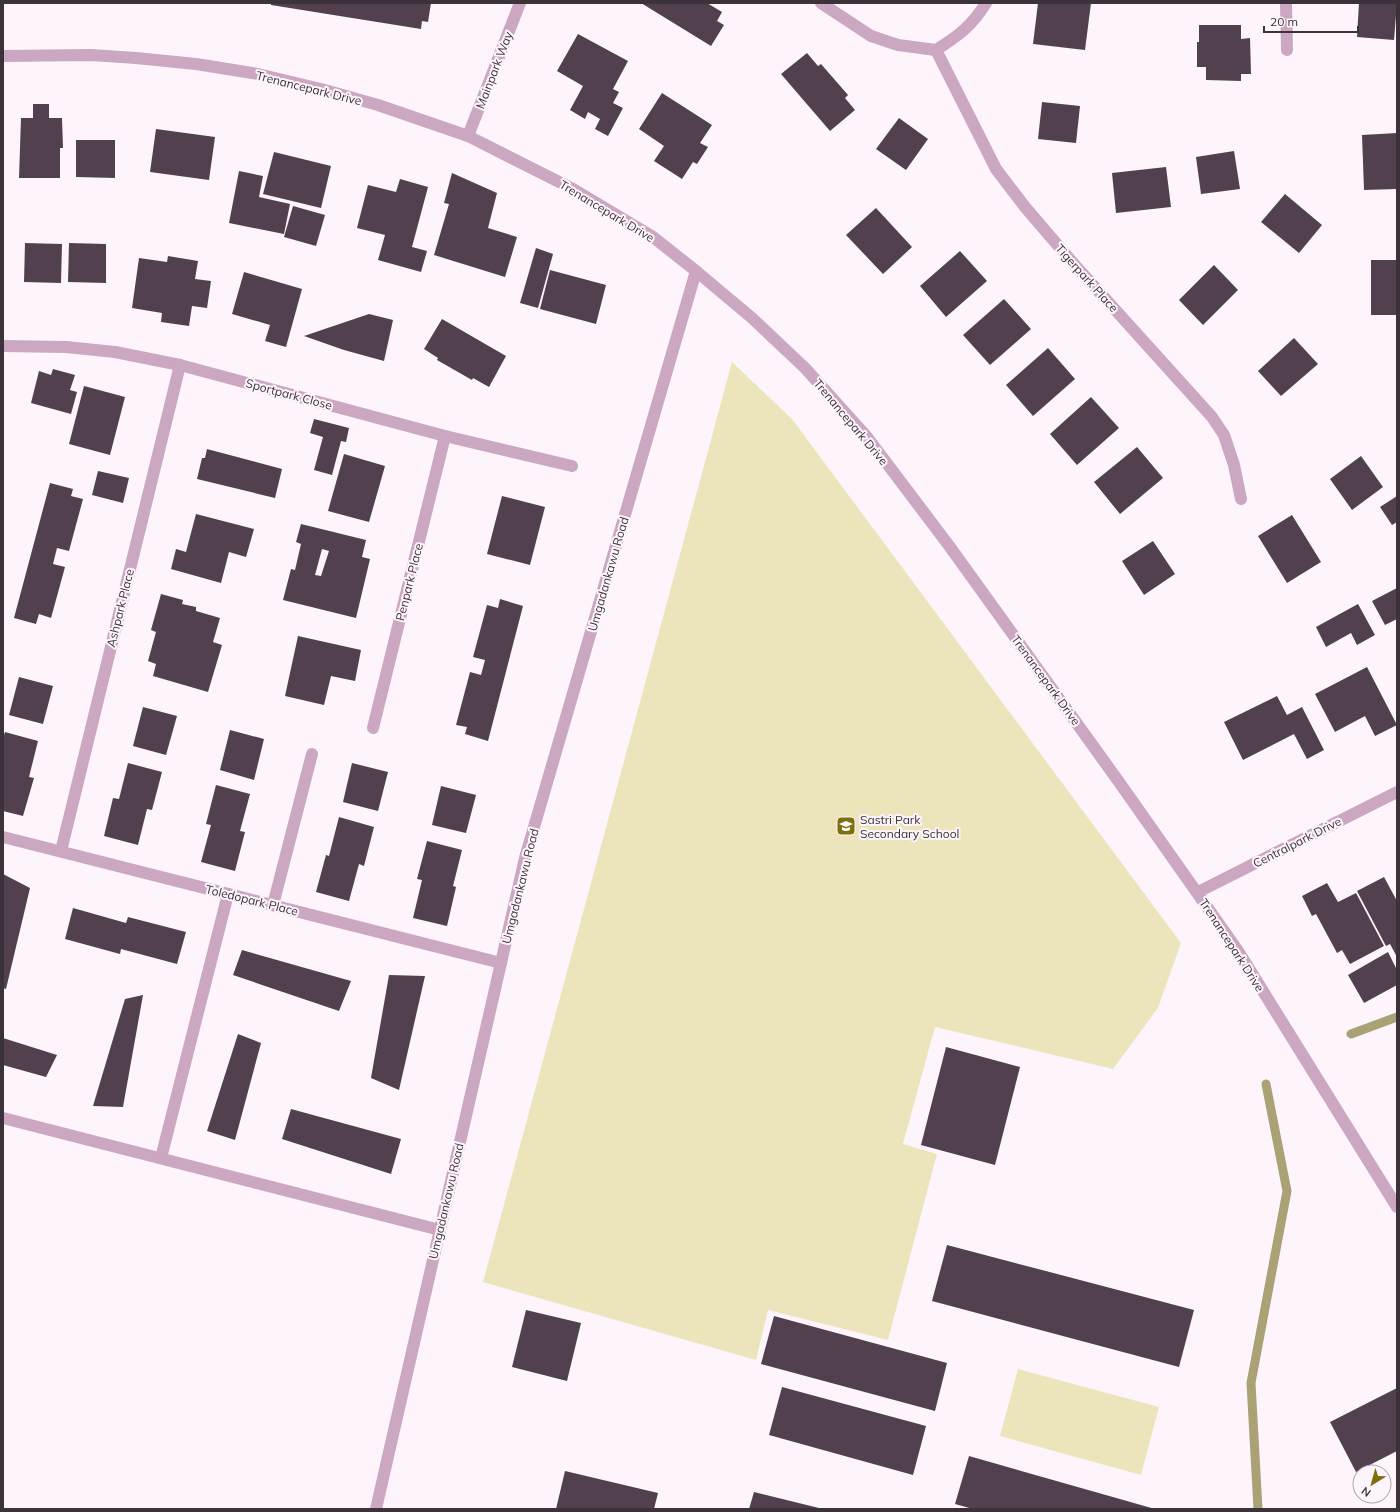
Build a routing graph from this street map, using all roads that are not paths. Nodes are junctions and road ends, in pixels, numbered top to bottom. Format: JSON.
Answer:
{"nodes":[{"id":1,"x":520,"y":3,"type":"edge"},
{"id":2,"x":821,"y":3,"type":"edge"},
{"id":3,"x":986,"y":3,"type":"edge"},
{"id":4,"x":1286,"y":3,"type":"edge"},
{"id":5,"x":936,"y":50,"type":"junction"},
{"id":6,"x":1287,"y":50,"type":"dead end"},
{"id":7,"x":3,"y":56,"type":"edge"},
{"id":8,"x":468,"y":136,"type":"junction"},
{"id":9,"x":696,"y":271,"type":"junction"},
{"id":10,"x":3,"y":346,"type":"edge"},
{"id":11,"x":180,"y":365,"type":"junction"},
{"id":12,"x":446,"y":436,"type":"junction"},
{"id":13,"x":572,"y":466,"type":"dead end"},
{"id":14,"x":1241,"y":499,"type":"dead end"},
{"id":15,"x":373,"y":728,"type":"dead end"},
{"id":16,"x":312,"y":754,"type":"dead end"},
{"id":17,"x":1397,"y":792,"type":"edge"},
{"id":18,"x":3,"y":837,"type":"edge"},
{"id":19,"x":60,"y":851,"type":"junction"},
{"id":20,"x":1198,"y":892,"type":"junction"},
{"id":21,"x":228,"y":894,"type":"junction"},
{"id":22,"x":273,"y":905,"type":"junction"},
{"id":23,"x":501,"y":963,"type":"junction"},
{"id":24,"x":3,"y":1118,"type":"edge"},
{"id":25,"x":161,"y":1158,"type":"junction"},
{"id":26,"x":1397,"y":1207,"type":"edge"},
{"id":27,"x":440,"y":1230,"type":"junction"},
{"id":28,"x":376,"y":1509,"type":"edge"}],
"edges":[{"from":1,"to":8,"type":"street","name":"Mainpark Way"},
{"from":2,"to":5,"type":"street"},
{"from":3,"to":5,"type":"street"},
{"from":4,"to":6,"type":"street"},
{"from":5,"to":14,"type":"street","name":"Tigerpark Place"},
{"from":7,"to":8,"type":"street","name":"Trenancepark Drive"},
{"from":8,"to":9,"type":"street","name":"Trenancepark Drive"},
{"from":9,"to":20,"type":"street","name":"Trenancepark Drive"},
{"from":9,"to":23,"type":"street","name":"Umgadankawu Road"},
{"from":10,"to":11,"type":"street","name":"Sportpark Close"},
{"from":11,"to":12,"type":"street","name":"Sportpark Close"},
{"from":11,"to":19,"type":"street","name":"Ashpark Place"},
{"from":12,"to":13,"type":"street","name":"Sportpark Close"},
{"from":12,"to":15,"type":"street","name":"Penpark Place"},
{"from":16,"to":22,"type":"street"},
{"from":17,"to":20,"type":"street","name":"Centralpark Drive"},
{"from":18,"to":19,"type":"street","name":"Toledopark Place"},
{"from":19,"to":21,"type":"street","name":"Toledopark Place"},
{"from":20,"to":26,"type":"street","name":"Trenancepark Drive"},
{"from":21,"to":22,"type":"street","name":"Toledopark Place"},
{"from":21,"to":25,"type":"street"},
{"from":22,"to":23,"type":"street","name":"Toledopark Place"},
{"from":23,"to":27,"type":"street","name":"Umgadankawu Road"},
{"from":24,"to":25,"type":"street"},
{"from":25,"to":27,"type":"street"},
{"from":27,"to":28,"type":"street","name":"Umgadankawu Road"}]}
